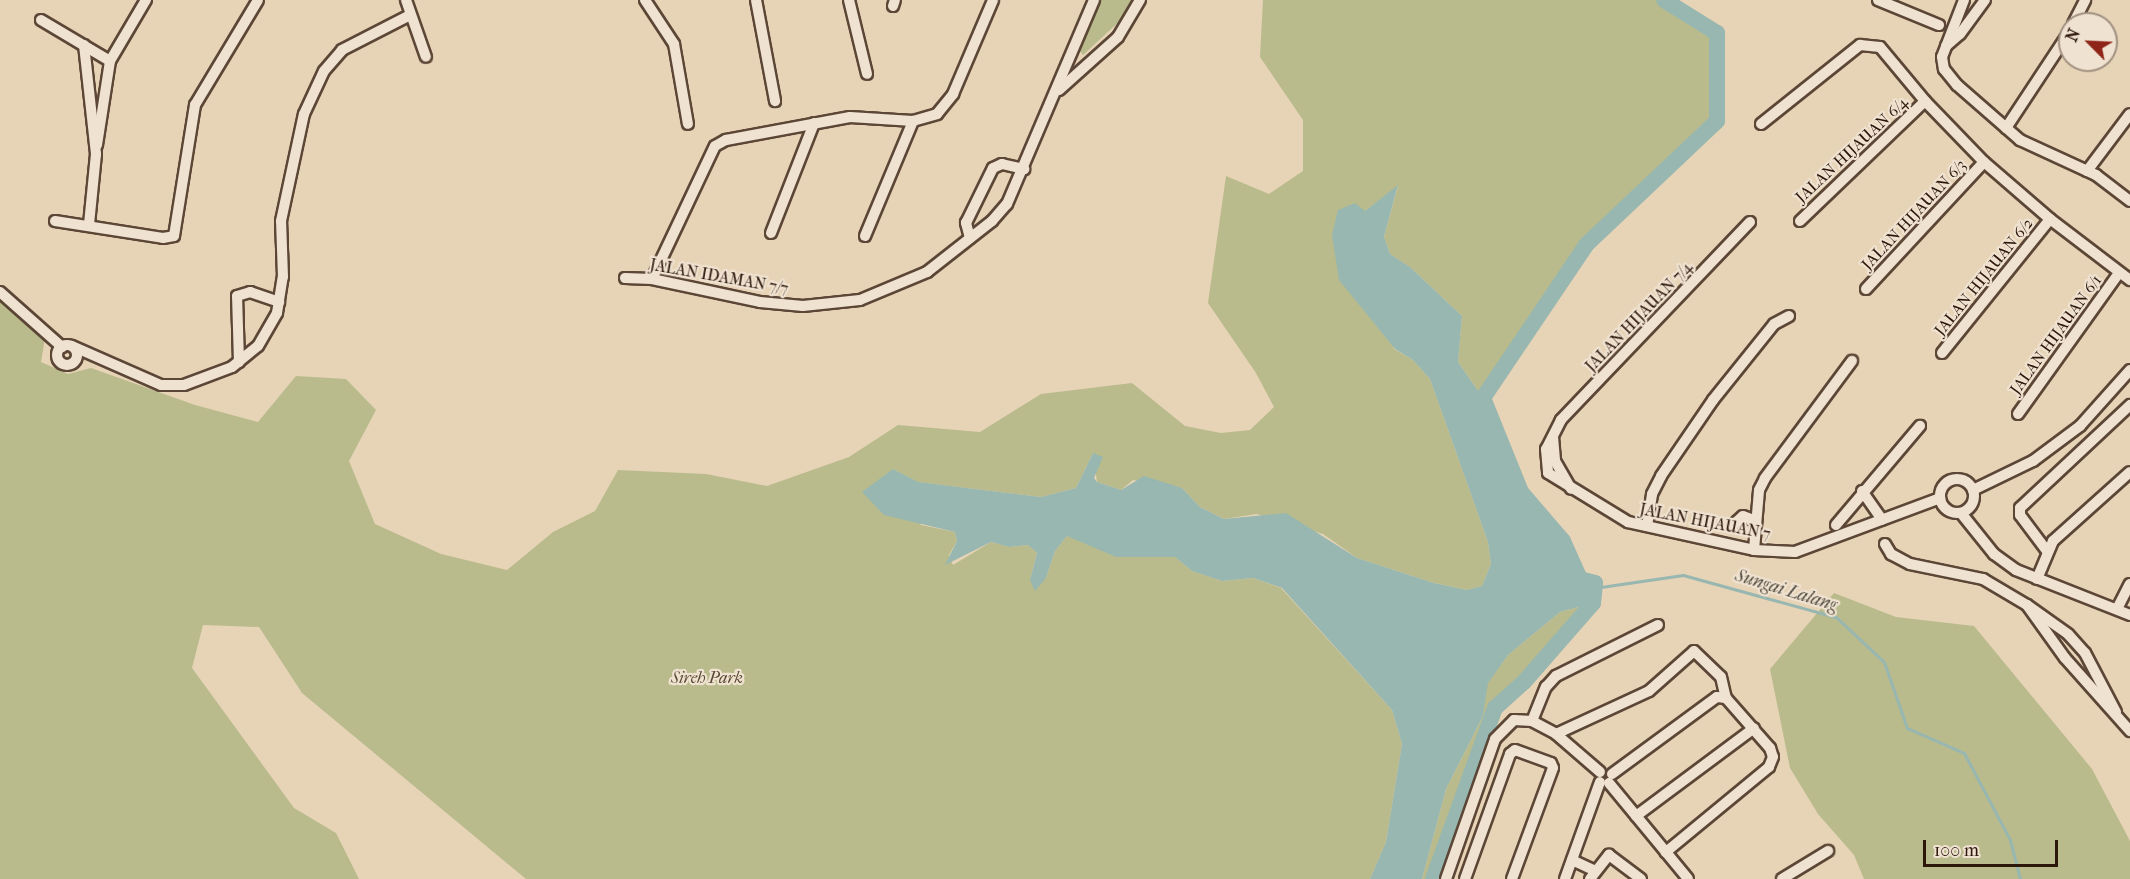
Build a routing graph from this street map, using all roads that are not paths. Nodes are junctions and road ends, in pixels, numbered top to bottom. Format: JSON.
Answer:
{"nodes":[{"id":1,"x":146,"y":0,"type":"edge"},
{"id":2,"x":258,"y":0,"type":"edge"},
{"id":3,"x":406,"y":0,"type":"edge"},
{"id":4,"x":645,"y":0,"type":"edge"},
{"id":5,"x":756,"y":0,"type":"edge"},
{"id":6,"x":849,"y":0,"type":"edge"},
{"id":7,"x":993,"y":0,"type":"edge"},
{"id":8,"x":1095,"y":0,"type":"edge"},
{"id":9,"x":1140,"y":0,"type":"edge"},
{"id":10,"x":1878,"y":0,"type":"edge"},
{"id":11,"x":1964,"y":0,"type":"edge"},
{"id":12,"x":1985,"y":0,"type":"edge"},
{"id":13,"x":410,"y":15,"type":"junction"},
{"id":14,"x":41,"y":20,"type":"dead end"},
{"id":15,"x":1939,"y":26,"type":"dead end"},
{"id":16,"x":84,"y":45,"type":"junction"},
{"id":17,"x":1944,"y":48,"type":"junction"},
{"id":18,"x":2058,"y":49,"type":"edge"},
{"id":19,"x":1073,"y":54,"type":"junction"},
{"id":20,"x":426,"y":57,"type":"dead end"},
{"id":21,"x":110,"y":61,"type":"junction"},
{"id":22,"x":1089,"y":65,"type":"junction"},
{"id":23,"x":867,"y":74,"type":"dead end"},
{"id":24,"x":1058,"y":91,"type":"junction"},
{"id":25,"x":775,"y":101,"type":"dead end"},
{"id":26,"x":1925,"y":101,"type":"junction"},
{"id":27,"x":2130,"y":114,"type":"edge"},
{"id":28,"x":913,"y":121,"type":"junction"},
{"id":29,"x":688,"y":123,"type":"dead end"},
{"id":30,"x":814,"y":123,"type":"junction"},
{"id":31,"x":1761,"y":124,"type":"dead end"},
{"id":32,"x":2006,"y":128,"type":"junction"},
{"id":33,"x":96,"y":154,"type":"junction"},
{"id":34,"x":1984,"y":162,"type":"junction"},
{"id":35,"x":1024,"y":169,"type":"junction"},
{"id":36,"x":2087,"y":171,"type":"junction"},
{"id":37,"x":2130,"y":201,"type":"edge"},
{"id":38,"x":2050,"y":219,"type":"junction"},
{"id":39,"x":55,"y":220,"type":"dead end"},
{"id":40,"x":1800,"y":221,"type":"dead end"},
{"id":41,"x":1750,"y":222,"type":"dead end"},
{"id":42,"x":89,"y":224,"type":"junction"},
{"id":43,"x":771,"y":233,"type":"dead end"},
{"id":44,"x":865,"y":236,"type":"dead end"},
{"id":45,"x":970,"y":238,"type":"junction"},
{"id":46,"x":2119,"y":273,"type":"junction"},
{"id":47,"x":625,"y":278,"type":"dead end"},
{"id":48,"x":652,"y":279,"type":"junction"},
{"id":49,"x":2130,"y":280,"type":"edge"},
{"id":50,"x":1866,"y":289,"type":"dead end"},
{"id":51,"x":0,"y":292,"type":"edge"},
{"id":52,"x":279,"y":302,"type":"junction"},
{"id":53,"x":1789,"y":316,"type":"dead end"},
{"id":54,"x":67,"y":347,"type":"junction"},
{"id":55,"x":1942,"y":353,"type":"dead end"},
{"id":56,"x":102,"y":360,"type":"junction"},
{"id":57,"x":1851,"y":361,"type":"dead end"},
{"id":58,"x":239,"y":362,"type":"junction"},
{"id":59,"x":70,"y":365,"type":"junction"},
{"id":60,"x":2130,"y":370,"type":"edge"},
{"id":61,"x":2130,"y":405,"type":"edge"},
{"id":62,"x":2018,"y":414,"type":"dead end"},
{"id":63,"x":1920,"y":426,"type":"dead end"},
{"id":64,"x":1552,"y":441,"type":"joint"},
{"id":65,"x":2130,"y":472,"type":"edge"},
{"id":66,"x":1973,"y":490,"type":"junction"},
{"id":67,"x":1862,"y":491,"type":"junction"},
{"id":68,"x":1940,"y":498,"type":"junction"},
{"id":69,"x":1961,"y":513,"type":"junction"},
{"id":70,"x":1882,"y":520,"type":"junction"},
{"id":71,"x":1756,"y":521,"type":"junction"},
{"id":72,"x":1733,"y":525,"type":"dead end"},
{"id":73,"x":1836,"y":525,"type":"dead end"},
{"id":74,"x":1647,"y":526,"type":"junction"},
{"id":75,"x":1886,"y":544,"type":"dead end"},
{"id":76,"x":1754,"y":550,"type":"junction"},
{"id":77,"x":2047,"y":552,"type":"junction"},
{"id":78,"x":2037,"y":579,"type":"junction"},
{"id":79,"x":2130,"y":584,"type":"edge"},
{"id":80,"x":2027,"y":605,"type":"junction"},
{"id":81,"x":2118,"y":609,"type":"junction"},
{"id":82,"x":2130,"y":615,"type":"edge"},
{"id":83,"x":1658,"y":626,"type":"dead end"},
{"id":84,"x":1726,"y":698,"type":"junction"},
{"id":85,"x":2116,"y":712,"type":"junction"},
{"id":86,"x":1532,"y":721,"type":"junction"},
{"id":87,"x":1754,"y":728,"type":"junction"},
{"id":88,"x":2130,"y":731,"type":"edge"},
{"id":89,"x":1556,"y":734,"type":"junction"},
{"id":90,"x":1483,"y":774,"type":"junction"},
{"id":91,"x":1605,"y":778,"type":"junction"},
{"id":92,"x":1501,"y":780,"type":"junction"},
{"id":93,"x":1636,"y":816,"type":"junction"},
{"id":94,"x":1828,"y":851,"type":"dead end"},
{"id":95,"x":1666,"y":852,"type":"junction"},
{"id":96,"x":1572,"y":860,"type":"junction"},
{"id":97,"x":1593,"y":875,"type":"edge"},
{"id":98,"x":1450,"y":878,"type":"edge"},
{"id":99,"x":1465,"y":879,"type":"edge"},
{"id":100,"x":1512,"y":879,"type":"edge"},
{"id":101,"x":1565,"y":879,"type":"edge"},
{"id":102,"x":1641,"y":879,"type":"edge"},
{"id":103,"x":1688,"y":879,"type":"edge"},
{"id":104,"x":1782,"y":879,"type":"edge"}],
"edges":[{"from":1,"to":21,"type":"street"},
{"from":2,"to":42,"type":"street"},
{"from":3,"to":13,"type":"street"},
{"from":4,"to":29,"type":"street"},
{"from":5,"to":25,"type":"street"},
{"from":6,"to":23,"type":"street"},
{"from":7,"to":28,"type":"street"},
{"from":8,"to":19,"type":"street","name":"JALAN IDAMAN 7/7"},
{"from":9,"to":22,"type":"street","name":"JALAN IDAMAN 7/7"},
{"from":10,"to":15,"type":"street"},
{"from":11,"to":17,"type":"street"},
{"from":12,"to":17,"type":"street"},
{"from":13,"to":20,"type":"street"},
{"from":13,"to":52,"type":"street"},
{"from":14,"to":16,"type":"street"},
{"from":16,"to":21,"type":"street"},
{"from":16,"to":33,"type":"street"},
{"from":17,"to":32,"type":"street"},
{"from":18,"to":32,"type":"street"},
{"from":19,"to":22,"type":"street"},
{"from":19,"to":24,"type":"street","name":"JALAN IDAMAN 7/7"},
{"from":21,"to":33,"type":"street"},
{"from":22,"to":24,"type":"street","name":"JALAN IDAMAN 7/7"},
{"from":24,"to":35,"type":"street","name":"JALAN IDAMAN 7/7"},
{"from":26,"to":31,"type":"street"},
{"from":26,"to":34,"type":"street"},
{"from":26,"to":40,"type":"street","name":"JALAN HIJAUAN 6/4"},
{"from":27,"to":36,"type":"street"},
{"from":28,"to":30,"type":"street"},
{"from":28,"to":44,"type":"street"},
{"from":30,"to":43,"type":"street"},
{"from":30,"to":48,"type":"street"},
{"from":32,"to":36,"type":"street"},
{"from":33,"to":42,"type":"street"},
{"from":34,"to":38,"type":"street"},
{"from":34,"to":50,"type":"street","name":"JALAN HIJAUAN 6/3"},
{"from":35,"to":45,"type":"street","name":"JALAN IDAMAN 7/7"},
{"from":35,"to":45,"type":"street"},
{"from":36,"to":37,"type":"street"},
{"from":38,"to":46,"type":"street"},
{"from":38,"to":55,"type":"street","name":"JALAN HIJAUAN 6/2"},
{"from":39,"to":42,"type":"street"},
{"from":41,"to":64,"type":"street","name":"JALAN HIJAUAN 7/4"},
{"from":45,"to":48,"type":"street","name":"JALAN IDAMAN 7/7"},
{"from":46,"to":49,"type":"street"},
{"from":46,"to":62,"type":"street","name":"JALAN HIJAUAN 6/1"},
{"from":47,"to":48,"type":"street","name":"JALAN IDAMAN 7/7"},
{"from":51,"to":54,"type":"street"},
{"from":52,"to":58,"type":"street"},
{"from":52,"to":58,"type":"street"},
{"from":53,"to":74,"type":"street"},
{"from":54,"to":56,"type":"street"},
{"from":54,"to":59,"type":"street"},
{"from":54,"to":59,"type":"street"},
{"from":56,"to":58,"type":"street"},
{"from":56,"to":59,"type":"street"},
{"from":57,"to":71,"type":"street"},
{"from":60,"to":66,"type":"street"},
{"from":61,"to":77,"type":"street"},
{"from":63,"to":67,"type":"street"},
{"from":64,"to":74,"type":"street","name":"JALAN HIJAUAN 7"},
{"from":65,"to":77,"type":"street"},
{"from":66,"to":68,"type":"street"},
{"from":66,"to":69,"type":"street"},
{"from":67,"to":70,"type":"street"},
{"from":67,"to":73,"type":"street"},
{"from":68,"to":69,"type":"street"},
{"from":68,"to":70,"type":"street","name":"JALAN HIJAUAN 7"},
{"from":69,"to":78,"type":"street"},
{"from":70,"to":76,"type":"street","name":"JALAN HIJAUAN 7"},
{"from":71,"to":72,"type":"street"},
{"from":71,"to":76,"type":"street"},
{"from":74,"to":76,"type":"street","name":"JALAN HIJAUAN 7"},
{"from":75,"to":80,"type":"street"},
{"from":77,"to":78,"type":"street"},
{"from":78,"to":81,"type":"street"},
{"from":79,"to":81,"type":"street"},
{"from":80,"to":85,"type":"street"},
{"from":80,"to":85,"type":"street"},
{"from":81,"to":82,"type":"street"},
{"from":83,"to":86,"type":"street"},
{"from":84,"to":87,"type":"street"},
{"from":84,"to":89,"type":"street"},
{"from":84,"to":91,"type":"street"},
{"from":85,"to":88,"type":"street"},
{"from":86,"to":89,"type":"street"},
{"from":86,"to":90,"type":"street"},
{"from":87,"to":93,"type":"street"},
{"from":87,"to":95,"type":"street"},
{"from":89,"to":91,"type":"street"},
{"from":90,"to":92,"type":"street"},
{"from":90,"to":98,"type":"street"},
{"from":91,"to":93,"type":"street"},
{"from":91,"to":96,"type":"street"},
{"from":92,"to":99,"type":"street"},
{"from":92,"to":100,"type":"street"},
{"from":93,"to":95,"type":"street"},
{"from":94,"to":104,"type":"street"},
{"from":95,"to":103,"type":"street"},
{"from":96,"to":97,"type":"street"},
{"from":96,"to":101,"type":"street"},
{"from":97,"to":102,"type":"street"}]}
